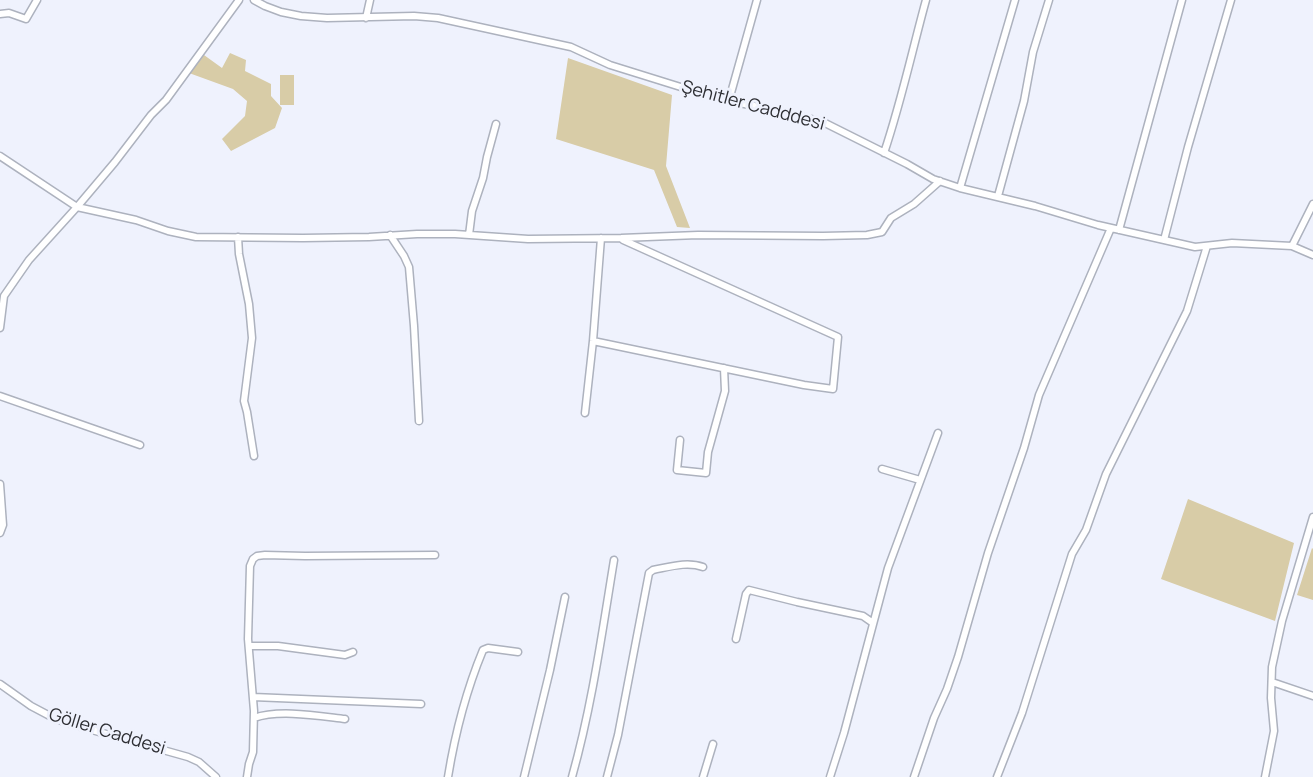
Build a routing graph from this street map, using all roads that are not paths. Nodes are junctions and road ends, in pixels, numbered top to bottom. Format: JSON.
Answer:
{"nodes":[{"id":1,"x":37,"y":0,"type":"edge"},
{"id":2,"x":239,"y":0,"type":"edge"},
{"id":3,"x":254,"y":0,"type":"edge"},
{"id":4,"x":370,"y":0,"type":"edge"},
{"id":5,"x":757,"y":0,"type":"edge"},
{"id":6,"x":926,"y":0,"type":"edge"},
{"id":7,"x":1015,"y":0,"type":"edge"},
{"id":8,"x":1050,"y":0,"type":"edge"},
{"id":9,"x":1182,"y":0,"type":"edge"},
{"id":10,"x":1231,"y":0,"type":"edge"},
{"id":11,"x":0,"y":14,"type":"edge"},
{"id":12,"x":366,"y":18,"type":"junction"},
{"id":13,"x":729,"y":100,"type":"junction"},
{"id":14,"x":496,"y":124,"type":"dead end"},
{"id":15,"x":884,"y":153,"type":"junction"},
{"id":16,"x":0,"y":156,"type":"edge"},
{"id":17,"x":940,"y":181,"type":"junction"},
{"id":18,"x":960,"y":188,"type":"junction"},
{"id":19,"x":998,"y":196,"type":"junction"},
{"id":20,"x":1313,"y":204,"type":"edge"},
{"id":21,"x":77,"y":207,"type":"junction"},
{"id":22,"x":1111,"y":228,"type":"junction"},
{"id":23,"x":1119,"y":230,"type":"junction"},
{"id":24,"x":390,"y":235,"type":"junction"},
{"id":25,"x":469,"y":235,"type":"junction"},
{"id":26,"x":238,"y":237,"type":"junction"},
{"id":27,"x":600,"y":238,"type":"junction"},
{"id":28,"x":621,"y":238,"type":"junction"},
{"id":29,"x":1164,"y":240,"type":"junction"},
{"id":30,"x":1207,"y":246,"type":"junction"},
{"id":31,"x":1292,"y":246,"type":"junction"},
{"id":32,"x":1313,"y":255,"type":"edge"},
{"id":33,"x":0,"y":328,"type":"edge"},
{"id":34,"x":593,"y":341,"type":"junction"},
{"id":35,"x":724,"y":368,"type":"junction"},
{"id":36,"x":0,"y":396,"type":"edge"},
{"id":37,"x":585,"y":413,"type":"dead end"},
{"id":38,"x":419,"y":421,"type":"dead end"},
{"id":39,"x":938,"y":433,"type":"dead end"},
{"id":40,"x":680,"y":440,"type":"dead end"},
{"id":41,"x":140,"y":445,"type":"dead end"},
{"id":42,"x":254,"y":456,"type":"dead end"},
{"id":43,"x":882,"y":469,"type":"dead end"},
{"id":44,"x":920,"y":480,"type":"junction"},
{"id":45,"x":0,"y":484,"type":"edge"},
{"id":46,"x":1313,"y":517,"type":"edge"},
{"id":47,"x":0,"y":533,"type":"edge"},
{"id":48,"x":435,"y":555,"type":"dead end"},
{"id":49,"x":614,"y":560,"type":"dead end"},
{"id":50,"x":703,"y":567,"type":"dead end"},
{"id":51,"x":564,"y":597,"type":"dead end"},
{"id":52,"x":873,"y":622,"type":"junction"},
{"id":53,"x":736,"y":639,"type":"dead end"},
{"id":54,"x":249,"y":646,"type":"junction"},
{"id":55,"x":353,"y":652,"type":"dead end"},
{"id":56,"x":518,"y":652,"type":"dead end"},
{"id":57,"x":1272,"y":682,"type":"junction"},
{"id":58,"x":0,"y":684,"type":"edge"},
{"id":59,"x":1313,"y":696,"type":"edge"},
{"id":60,"x":253,"y":697,"type":"junction"},
{"id":61,"x":421,"y":704,"type":"dead end"},
{"id":62,"x":254,"y":718,"type":"junction"},
{"id":63,"x":345,"y":719,"type":"dead end"},
{"id":64,"x":713,"y":744,"type":"dead end"},
{"id":65,"x":216,"y":777,"type":"edge"},
{"id":66,"x":247,"y":777,"type":"edge"},
{"id":67,"x":448,"y":777,"type":"edge"},
{"id":68,"x":525,"y":777,"type":"edge"},
{"id":69,"x":572,"y":777,"type":"edge"},
{"id":70,"x":607,"y":777,"type":"edge"},
{"id":71,"x":703,"y":777,"type":"edge"},
{"id":72,"x":830,"y":777,"type":"edge"},
{"id":73,"x":914,"y":777,"type":"edge"},
{"id":74,"x":997,"y":777,"type":"edge"},
{"id":75,"x":1265,"y":777,"type":"edge"}],
"edges":[{"from":1,"to":11,"type":"street"},
{"from":2,"to":21,"type":"street"},
{"from":3,"to":12,"type":"street","name":"Şehitler Cadddesi"},
{"from":4,"to":12,"type":"street"},
{"from":5,"to":13,"type":"street"},
{"from":6,"to":15,"type":"street"},
{"from":7,"to":18,"type":"street"},
{"from":8,"to":19,"type":"street"},
{"from":9,"to":23,"type":"street"},
{"from":10,"to":29,"type":"street"},
{"from":12,"to":13,"type":"street","name":"Şehitler Cadddesi"},
{"from":13,"to":15,"type":"street","name":"Şehitler Cadddesi"},
{"from":14,"to":25,"type":"street"},
{"from":15,"to":17,"type":"street","name":"Şehitler Cadddesi"},
{"from":16,"to":21,"type":"street"},
{"from":17,"to":18,"type":"street","name":"Şehitler Cadddesi"},
{"from":17,"to":28,"type":"street"},
{"from":18,"to":19,"type":"street","name":"Şehitler Cadddesi"},
{"from":19,"to":22,"type":"street","name":"Şehitler Cadddesi"},
{"from":20,"to":31,"type":"street"},
{"from":21,"to":26,"type":"street"},
{"from":21,"to":33,"type":"street"},
{"from":22,"to":23,"type":"street","name":"Şehitler Cadddesi"},
{"from":22,"to":73,"type":"street"},
{"from":23,"to":29,"type":"street","name":"Şehitler Cadddesi"},
{"from":24,"to":25,"type":"street"},
{"from":24,"to":26,"type":"street"},
{"from":24,"to":38,"type":"street"},
{"from":25,"to":27,"type":"street"},
{"from":26,"to":42,"type":"street"},
{"from":27,"to":28,"type":"street"},
{"from":27,"to":34,"type":"street"},
{"from":28,"to":35,"type":"street"},
{"from":29,"to":30,"type":"street","name":"Şehitler Cadddesi"},
{"from":30,"to":31,"type":"street","name":"Şehitler Cadddesi"},
{"from":30,"to":74,"type":"street"},
{"from":31,"to":32,"type":"street","name":"Şehitler Cadddesi"},
{"from":34,"to":35,"type":"street"},
{"from":34,"to":37,"type":"street"},
{"from":35,"to":40,"type":"street"},
{"from":36,"to":41,"type":"street"},
{"from":39,"to":44,"type":"street"},
{"from":43,"to":44,"type":"street"},
{"from":44,"to":52,"type":"street"},
{"from":45,"to":47,"type":"street"},
{"from":46,"to":57,"type":"street"},
{"from":48,"to":54,"type":"street"},
{"from":49,"to":69,"type":"street"},
{"from":50,"to":70,"type":"street"},
{"from":51,"to":68,"type":"street"},
{"from":52,"to":53,"type":"street"},
{"from":52,"to":72,"type":"street"},
{"from":54,"to":55,"type":"street"},
{"from":54,"to":60,"type":"street"},
{"from":56,"to":67,"type":"street"},
{"from":57,"to":59,"type":"street"},
{"from":57,"to":75,"type":"street"},
{"from":58,"to":65,"type":"street","name":"Göller Caddesi"},
{"from":60,"to":61,"type":"street"},
{"from":60,"to":62,"type":"street"},
{"from":62,"to":63,"type":"street"},
{"from":62,"to":66,"type":"street"},
{"from":64,"to":71,"type":"street"}]}
